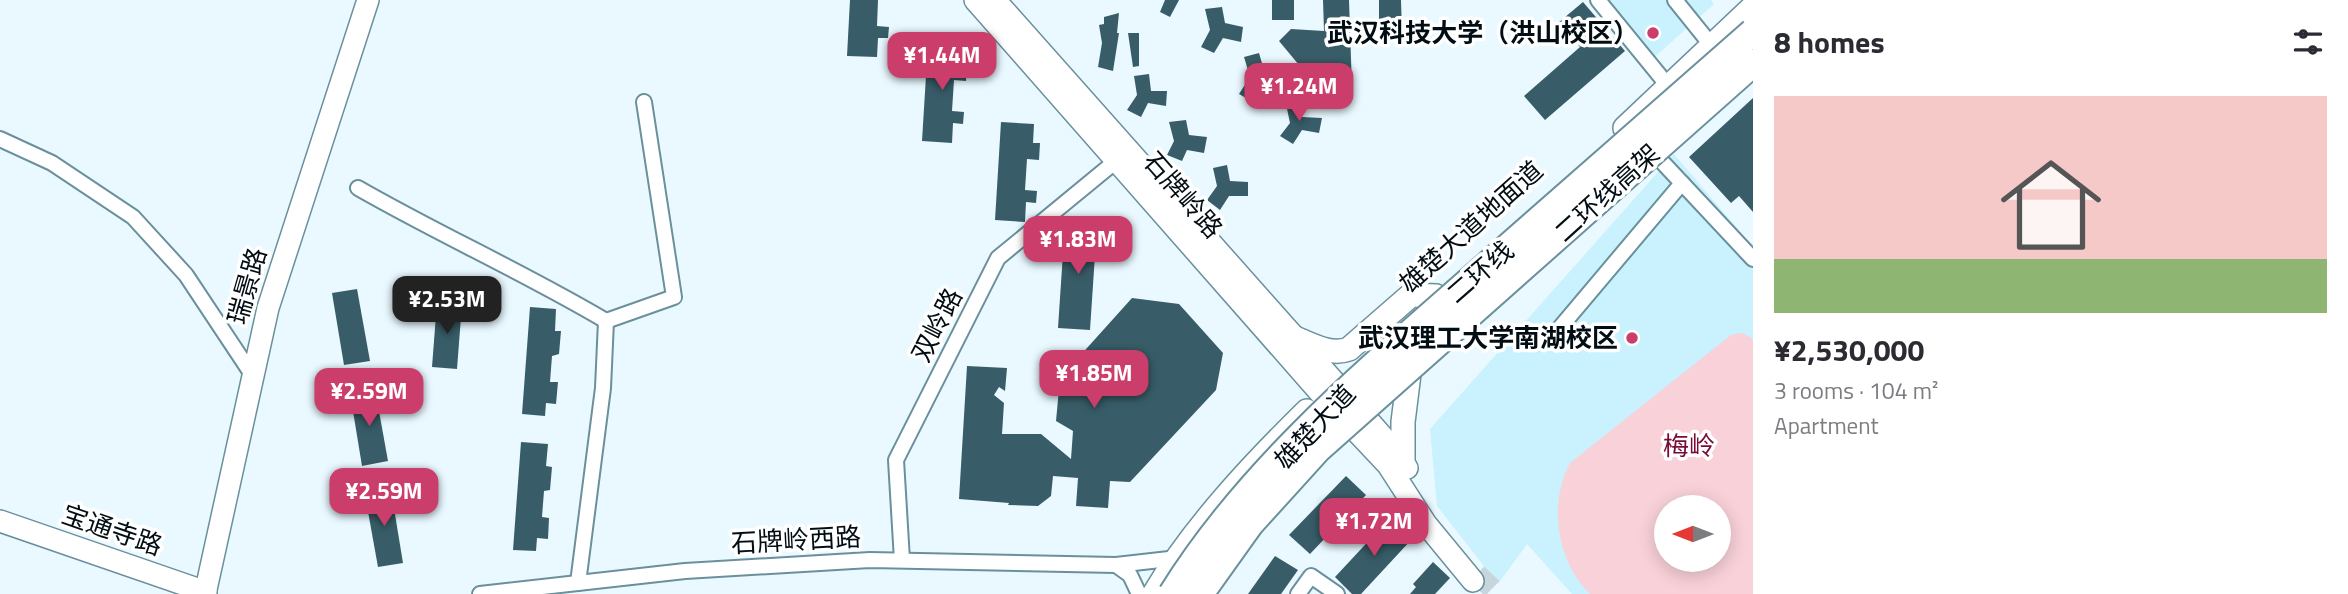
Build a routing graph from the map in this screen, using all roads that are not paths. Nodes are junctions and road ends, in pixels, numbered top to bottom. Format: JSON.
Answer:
{"nodes":[{"id":1,"x":368,"y":0,"type":"edge"},
{"id":2,"x":975,"y":0,"type":"edge"},
{"id":3,"x":995,"y":0,"type":"edge"},
{"id":4,"x":1598,"y":0,"type":"edge"},
{"id":5,"x":1675,"y":0,"type":"edge"},
{"id":6,"x":1753,"y":8,"type":"edge"},
{"id":7,"x":1753,"y":33,"type":"edge"},
{"id":8,"x":1712,"y":46,"type":"junction"},
{"id":9,"x":1753,"y":58,"type":"edge"},
{"id":10,"x":1753,"y":63,"type":"edge"},
{"id":11,"x":1669,"y":86,"type":"junction"},
{"id":12,"x":644,"y":102,"type":"dead end"},
{"id":13,"x":0,"y":139,"type":"edge"},
{"id":14,"x":1651,"y":150,"type":"junction"},
{"id":15,"x":1115,"y":161,"type":"junction"},
{"id":16,"x":1682,"y":183,"type":"junction"},
{"id":17,"x":358,"y":188,"type":"dead end"},
{"id":18,"x":1753,"y":259,"type":"edge"},
{"id":19,"x":1436,"y":296,"type":"junction"},
{"id":20,"x":607,"y":321,"type":"junction"},
{"id":21,"x":1558,"y":330,"type":"dead end"},
{"id":22,"x":1295,"y":338,"type":"junction"},
{"id":23,"x":1409,"y":374,"type":"junction"},
{"id":24,"x":253,"y":376,"type":"junction"},
{"id":25,"x":1329,"y":390,"type":"junction"},
{"id":26,"x":1362,"y":413,"type":"junction"},
{"id":27,"x":1403,"y":460,"type":"junction"},
{"id":28,"x":0,"y":521,"type":"edge"},
{"id":29,"x":1179,"y":558,"type":"junction"},
{"id":30,"x":902,"y":560,"type":"junction"},
{"id":31,"x":1115,"y":565,"type":"junction"},
{"id":32,"x":578,"y":583,"type":"junction"},
{"id":33,"x":208,"y":593,"type":"edge"},
{"id":34,"x":480,"y":594,"type":"edge"},
{"id":35,"x":1139,"y":594,"type":"edge"},
{"id":36,"x":1154,"y":594,"type":"edge"},
{"id":37,"x":1172,"y":594,"type":"edge"},
{"id":38,"x":1199,"y":594,"type":"edge"},
{"id":39,"x":1212,"y":594,"type":"edge"},
{"id":40,"x":1298,"y":594,"type":"edge"},
{"id":41,"x":1337,"y":594,"type":"edge"}],
"edges":[{"from":1,"to":24,"type":"main road","name":"瑞景路"},
{"from":2,"to":15,"type":"main road","name":"石牌岭路"},
{"from":3,"to":22,"type":"main road","name":"石牌岭路"},
{"from":4,"to":11,"type":"street"},
{"from":5,"to":8,"type":"street"},
{"from":6,"to":8,"type":"main road","name":"雄楚大道地面道"},
{"from":7,"to":37,"type":"highway","name":"二环线","bridge":true},
{"from":8,"to":11,"type":"main road","name":"雄楚大道地面道"},
{"from":9,"to":14,"type":"main road","name":"雄楚大道"},
{"from":10,"to":26,"type":"highway","name":"二环线高架","bridge":true},
{"from":11,"to":19,"type":"main road","name":"雄楚大道地面道"},
{"from":12,"to":20,"type":"street"},
{"from":13,"to":24,"type":"street"},
{"from":14,"to":16,"type":"street"},
{"from":14,"to":23,"type":"main road","name":"雄楚大道"},
{"from":15,"to":25,"type":"main road","name":"石牌岭路"},
{"from":15,"to":30,"type":"street","name":"双岭路"},
{"from":16,"to":18,"type":"street"},
{"from":16,"to":21,"type":"street"},
{"from":17,"to":20,"type":"street"},
{"from":19,"to":22,"type":"main road"},
{"from":19,"to":25,"type":"main road","name":"雄楚大道地面道"},
{"from":20,"to":32,"type":"street"},
{"from":22,"to":25,"type":"main road","name":"石牌岭路"},
{"from":23,"to":26,"type":"main road","name":"雄楚大道"},
{"from":23,"to":27,"type":"main road"},
{"from":24,"to":33,"type":"main road","name":"瑞景路"},
{"from":25,"to":26,"type":"main road","name":"石牌岭路"},
{"from":25,"to":29,"type":"main road","name":"雄楚大道地面道"},
{"from":26,"to":27,"type":"main road"},
{"from":26,"to":27,"type":"main road"},
{"from":26,"to":38,"type":"highway","name":"二环线高架","bridge":true},
{"from":26,"to":39,"type":"highway","bridge":true},
{"from":28,"to":33,"type":"main road","name":"宝通寺路"},
{"from":29,"to":31,"type":"street","name":"石牌岭西路"},
{"from":29,"to":36,"type":"main road","name":"雄楚大道地面道"},
{"from":30,"to":31,"type":"street","name":"石牌岭西路"},
{"from":30,"to":32,"type":"street","name":"石牌岭西路"},
{"from":31,"to":35,"type":"street"},
{"from":32,"to":34,"type":"street","name":"石牌岭西路"},
{"from":40,"to":41,"type":"street"}]}
